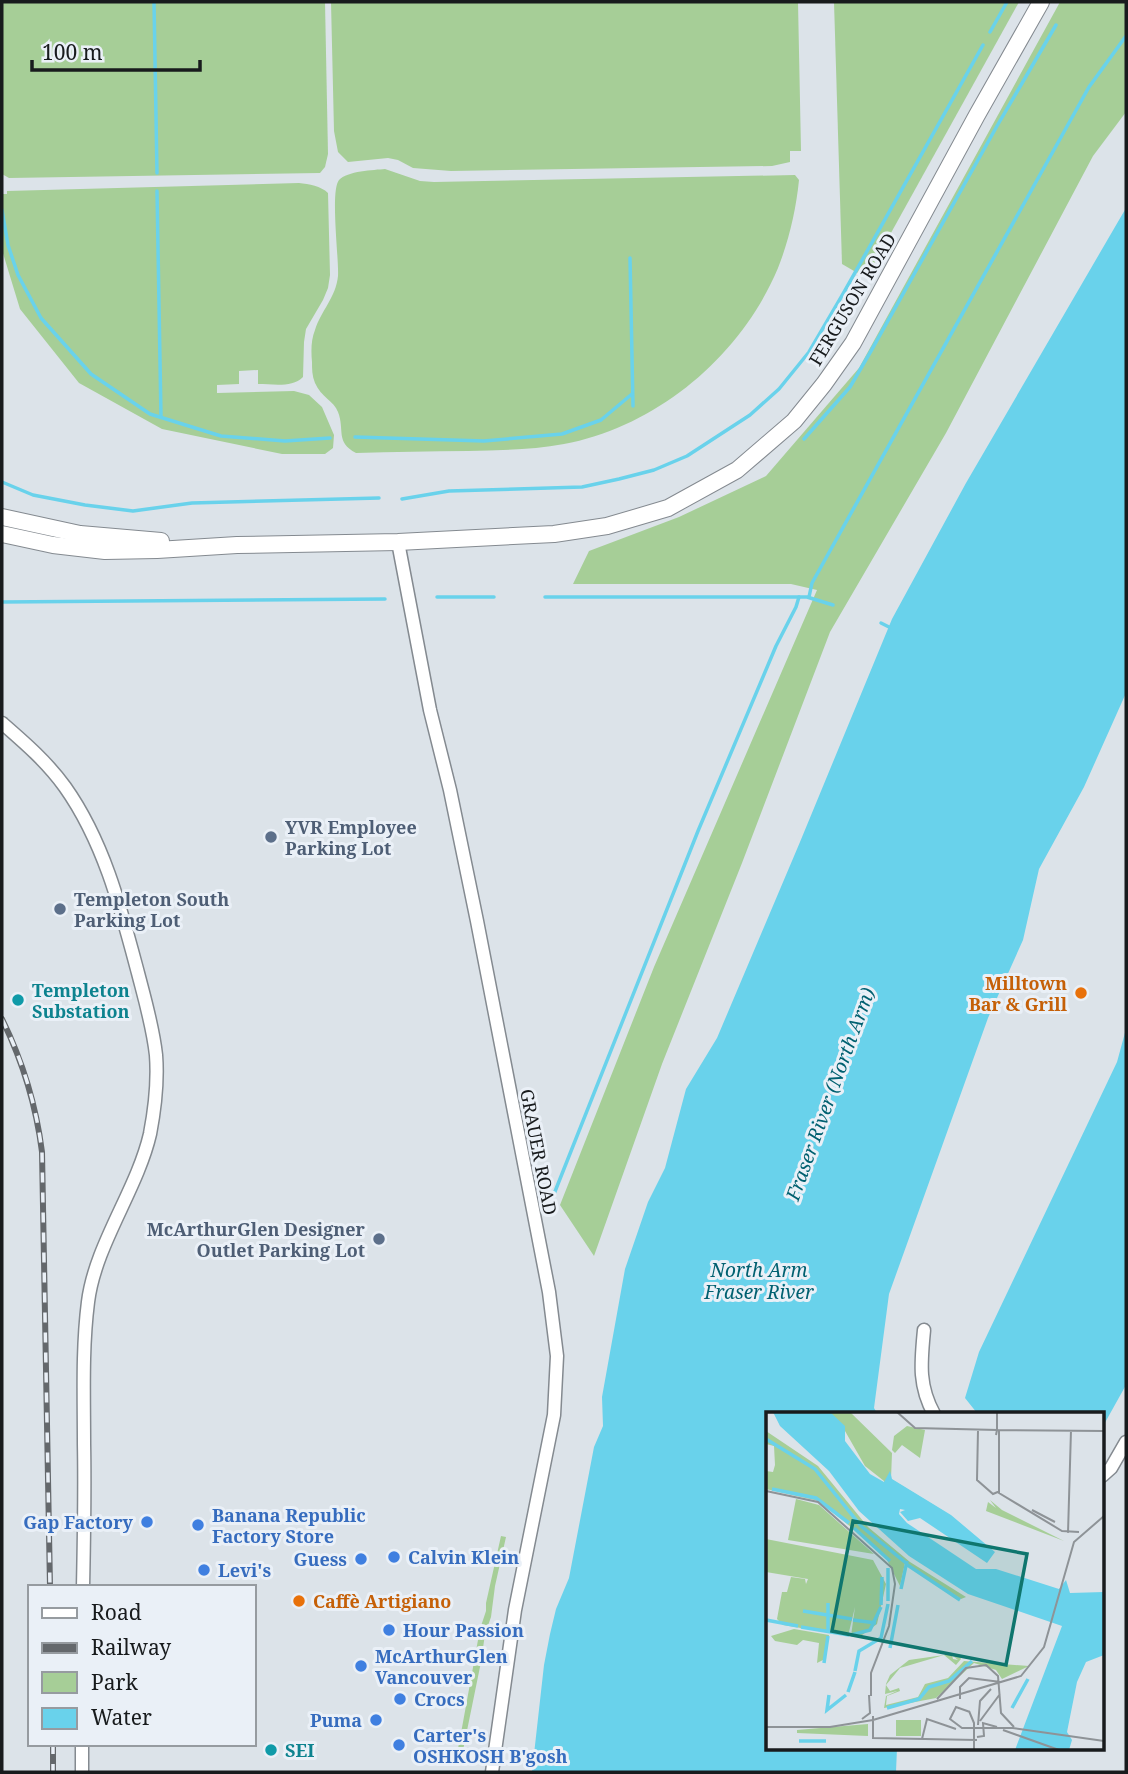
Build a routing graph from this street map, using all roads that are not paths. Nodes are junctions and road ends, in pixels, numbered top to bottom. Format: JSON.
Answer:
{"nodes":[{"id":1,"x":1041,"y":2,"type":"edge"},
{"id":2,"x":4,"y":517,"type":"edge"},
{"id":3,"x":2,"y":534,"type":"edge"},
{"id":4,"x":398,"y":542,"type":"junction"},
{"id":5,"x":237,"y":545,"type":"junction"},
{"id":6,"x":2,"y":723,"type":"edge"},
{"id":7,"x":924,"y":1330,"type":"dead end"},
{"id":8,"x":934,"y":1412,"type":"edge"},
{"id":9,"x":1126,"y":1442,"type":"edge"},
{"id":10,"x":1104,"y":1474,"type":"edge"},
{"id":11,"x":83,"y":1585,"type":"edge"},
{"id":12,"x":82,"y":1746,"type":"edge"},
{"id":13,"x":82,"y":1772,"type":"edge"},
{"id":14,"x":492,"y":1772,"type":"edge"}],
"edges":[{"from":1,"to":4,"type":"street","name":"FERGUSON ROAD"},
{"from":2,"to":5,"type":"street"},
{"from":3,"to":5,"type":"street"},
{"from":4,"to":5,"type":"street","name":"FERGUSON ROAD"},
{"from":4,"to":14,"type":"street","name":"GRAUER ROAD"},
{"from":6,"to":11,"type":"street"},
{"from":7,"to":8,"type":"street"},
{"from":9,"to":10,"type":"street"},
{"from":12,"to":13,"type":"street"}]}
